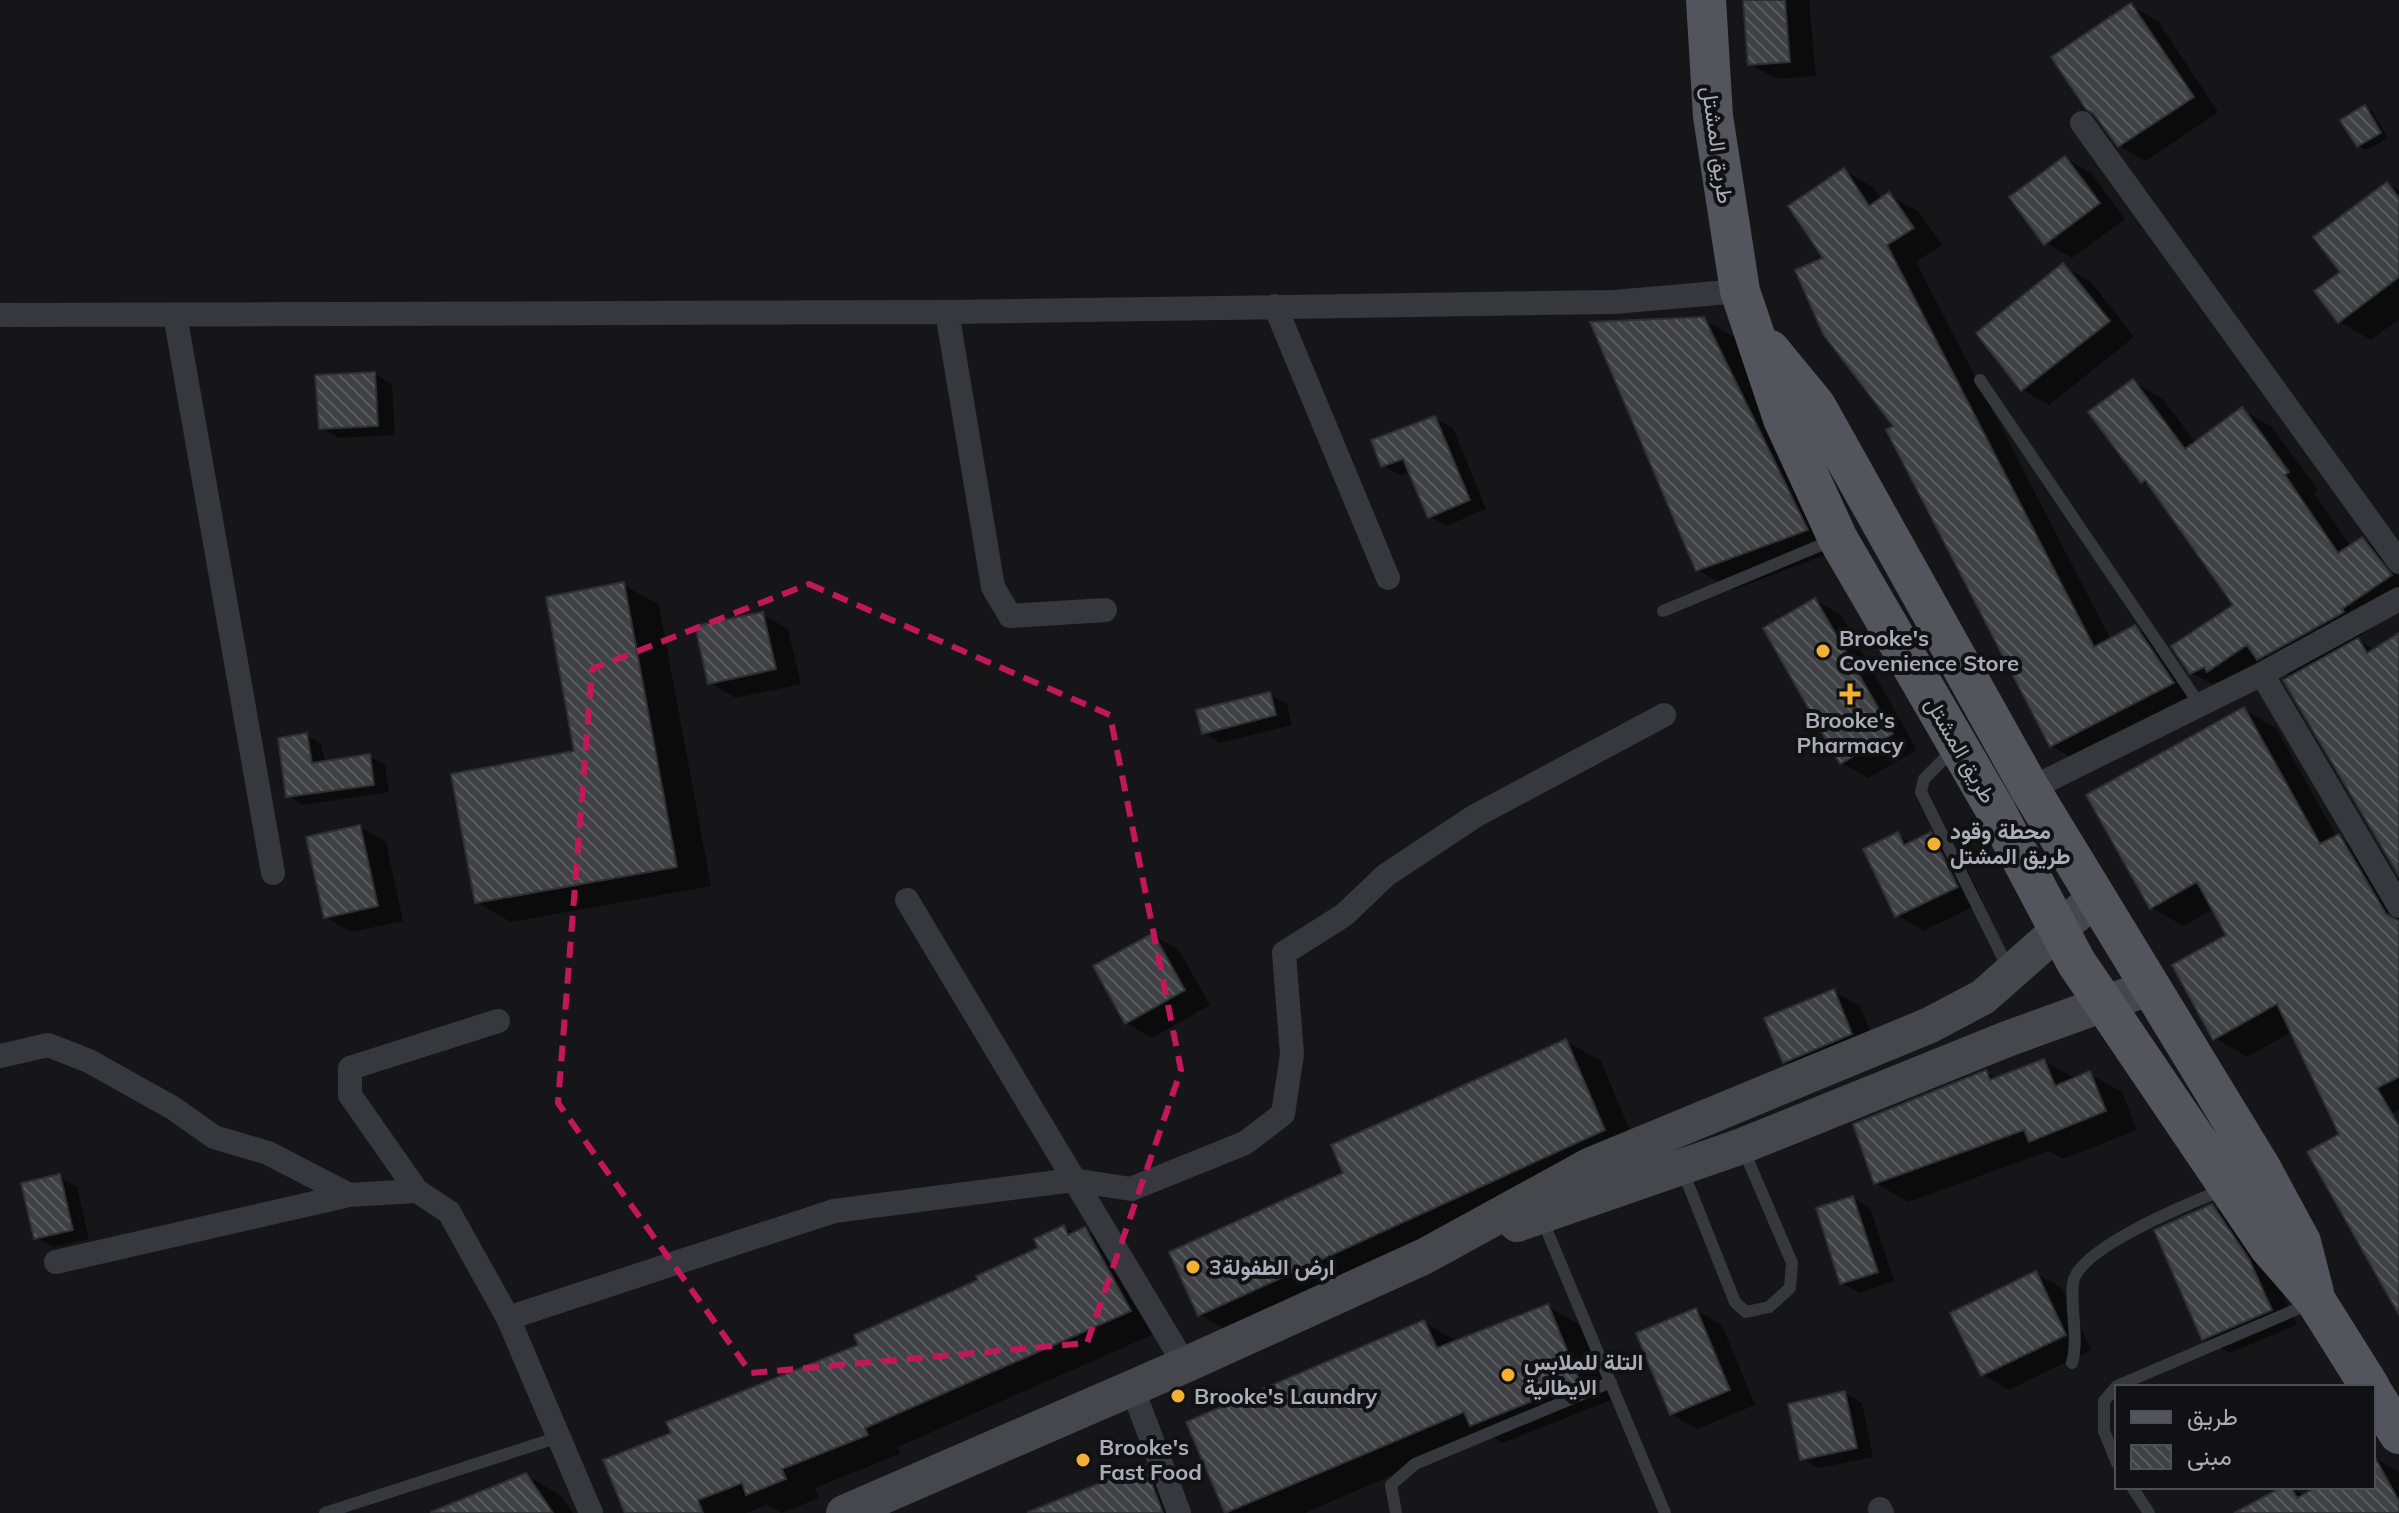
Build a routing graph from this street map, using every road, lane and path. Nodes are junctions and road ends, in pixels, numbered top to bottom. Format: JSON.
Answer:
{"nodes":[{"id":1,"x":1706,"y":0,"type":"edge"},
{"id":2,"x":2082,"y":123,"type":"dead end"},
{"id":3,"x":1740,"y":291,"type":"junction"},
{"id":4,"x":1275,"y":306,"type":"junction"},
{"id":5,"x":947,"y":312,"type":"junction"},
{"id":6,"x":0,"y":315,"type":"edge"},
{"id":7,"x":175,"y":315,"type":"junction"},
{"id":8,"x":1757,"y":334,"type":"junction"},
{"id":9,"x":1980,"y":380,"type":"dead end"},
{"id":10,"x":1838,"y":539,"type":"junction"},
{"id":11,"x":2399,"y":562,"type":"edge"},
{"id":12,"x":1388,"y":578,"type":"dead end"},
{"id":13,"x":2399,"y":599,"type":"edge"},
{"id":14,"x":1105,"y":610,"type":"dead end"},
{"id":15,"x":1663,"y":611,"type":"dead end"},
{"id":16,"x":2262,"y":674,"type":"junction"},
{"id":17,"x":2200,"y":705,"type":"junction"},
{"id":18,"x":1664,"y":715,"type":"dead end"},
{"id":19,"x":1958,"y":745,"type":"junction"},
{"id":20,"x":2030,"y":789,"type":"junction"},
{"id":21,"x":273,"y":873,"type":"dead end"},
{"id":22,"x":2096,"y":897,"type":"junction"},
{"id":23,"x":907,"y":900,"type":"dead end"},
{"id":24,"x":2399,"y":906,"type":"edge"},
{"id":25,"x":2059,"y":926,"type":"junction"},
{"id":26,"x":2010,"y":972,"type":"junction"},
{"id":27,"x":2151,"y":987,"type":"junction"},
{"id":28,"x":2105,"y":1006,"type":"junction"},
{"id":29,"x":498,"y":1021,"type":"dead end"},
{"id":30,"x":0,"y":1056,"type":"edge"},
{"id":31,"x":1742,"y":1146,"type":"junction"},
{"id":32,"x":1681,"y":1166,"type":"junction"},
{"id":33,"x":1073,"y":1180,"type":"junction"},
{"id":34,"x":2229,"y":1187,"type":"junction"},
{"id":35,"x":417,"y":1191,"type":"junction"},
{"id":36,"x":349,"y":1195,"type":"junction"},
{"id":37,"x":1541,"y":1216,"type":"junction"},
{"id":38,"x":1425,"y":1256,"type":"junction"},
{"id":39,"x":56,"y":1262,"type":"dead end"},
{"id":40,"x":2316,"y":1301,"type":"junction"},
{"id":41,"x":508,"y":1318,"type":"junction"},
{"id":42,"x":2072,"y":1363,"type":"dead end"},
{"id":43,"x":1185,"y":1365,"type":"junction"},
{"id":44,"x":1611,"y":1382,"type":"junction"},
{"id":45,"x":2119,"y":1385,"type":"edge"},
{"id":46,"x":2369,"y":1385,"type":"edge"},
{"id":47,"x":1132,"y":1387,"type":"junction"},
{"id":48,"x":2115,"y":1388,"type":"edge"},
{"id":49,"x":2375,"y":1396,"type":"edge"},
{"id":50,"x":2399,"y":1434,"type":"edge"},
{"id":51,"x":559,"y":1437,"type":"junction"},
{"id":52,"x":2115,"y":1458,"type":"edge"},
{"id":53,"x":2133,"y":1489,"type":"edge"},
{"id":54,"x":325,"y":1513,"type":"edge"},
{"id":55,"x":591,"y":1513,"type":"edge"},
{"id":56,"x":844,"y":1513,"type":"edge"},
{"id":57,"x":1179,"y":1513,"type":"edge"},
{"id":58,"x":1396,"y":1513,"type":"edge"},
{"id":59,"x":1665,"y":1513,"type":"edge"},
{"id":60,"x":2149,"y":1513,"type":"edge"}],
"edges":[{"from":1,"to":3,"type":"main road","name":"طريق المشتل"},
{"from":2,"to":11,"type":"street"},
{"from":3,"to":4,"type":"street"},
{"from":3,"to":8,"type":"main road","name":"طريق المشتل"},
{"from":4,"to":5,"type":"street"},
{"from":4,"to":12,"type":"street"},
{"from":5,"to":7,"type":"street"},
{"from":5,"to":14,"type":"street"},
{"from":6,"to":7,"type":"street"},
{"from":7,"to":21,"type":"street"},
{"from":8,"to":10,"type":"main road","name":"طريق المشتل"},
{"from":8,"to":20,"type":"main road","name":"طريق المشتل"},
{"from":9,"to":17,"type":"lane"},
{"from":10,"to":15,"type":"lane"},
{"from":10,"to":19,"type":"main road","name":"طريق المشتل"},
{"from":13,"to":16,"type":"street"},
{"from":16,"to":17,"type":"street"},
{"from":16,"to":24,"type":"street"},
{"from":17,"to":20,"type":"street"},
{"from":18,"to":33,"type":"street"},
{"from":19,"to":25,"type":"main road","name":"طريق المشتل"},
{"from":19,"to":26,"type":"lane"},
{"from":20,"to":22,"type":"main road","name":"طريق المشتل"},
{"from":22,"to":25,"type":"main road"},
{"from":22,"to":27,"type":"main road","name":"طريق المشتل"},
{"from":23,"to":33,"type":"street"},
{"from":25,"to":26,"type":"main road"},
{"from":25,"to":28,"type":"main road","name":"طريق المشتل"},
{"from":26,"to":38,"type":"main road"},
{"from":27,"to":28,"type":"main road"},
{"from":27,"to":40,"type":"main road","name":"طريق المشتل"},
{"from":28,"to":31,"type":"main road"},
{"from":28,"to":34,"type":"main road","name":"طريق المشتل"},
{"from":29,"to":35,"type":"street"},
{"from":30,"to":36,"type":"street"},
{"from":31,"to":32,"type":"main road"},
{"from":31,"to":32,"type":"lane"},
{"from":32,"to":37,"type":"main road"},
{"from":33,"to":41,"type":"street"},
{"from":33,"to":43,"type":"street"},
{"from":34,"to":40,"type":"main road","name":"طريق المشتل"},
{"from":34,"to":42,"type":"lane"},
{"from":35,"to":36,"type":"street"},
{"from":35,"to":41,"type":"street"},
{"from":36,"to":39,"type":"street"},
{"from":37,"to":38,"type":"main road"},
{"from":37,"to":44,"type":"lane"},
{"from":38,"to":43,"type":"main road"},
{"from":40,"to":45,"type":"lane"},
{"from":40,"to":46,"type":"main road","name":"طريق المشتل"},
{"from":41,"to":51,"type":"street"},
{"from":43,"to":47,"type":"main road"},
{"from":44,"to":58,"type":"lane"},
{"from":44,"to":59,"type":"lane"},
{"from":47,"to":56,"type":"main road"},
{"from":47,"to":57,"type":"street"},
{"from":48,"to":52,"type":"lane"},
{"from":49,"to":50,"type":"main road"},
{"from":51,"to":54,"type":"lane"},
{"from":51,"to":55,"type":"street"},
{"from":53,"to":60,"type":"lane"}]}
